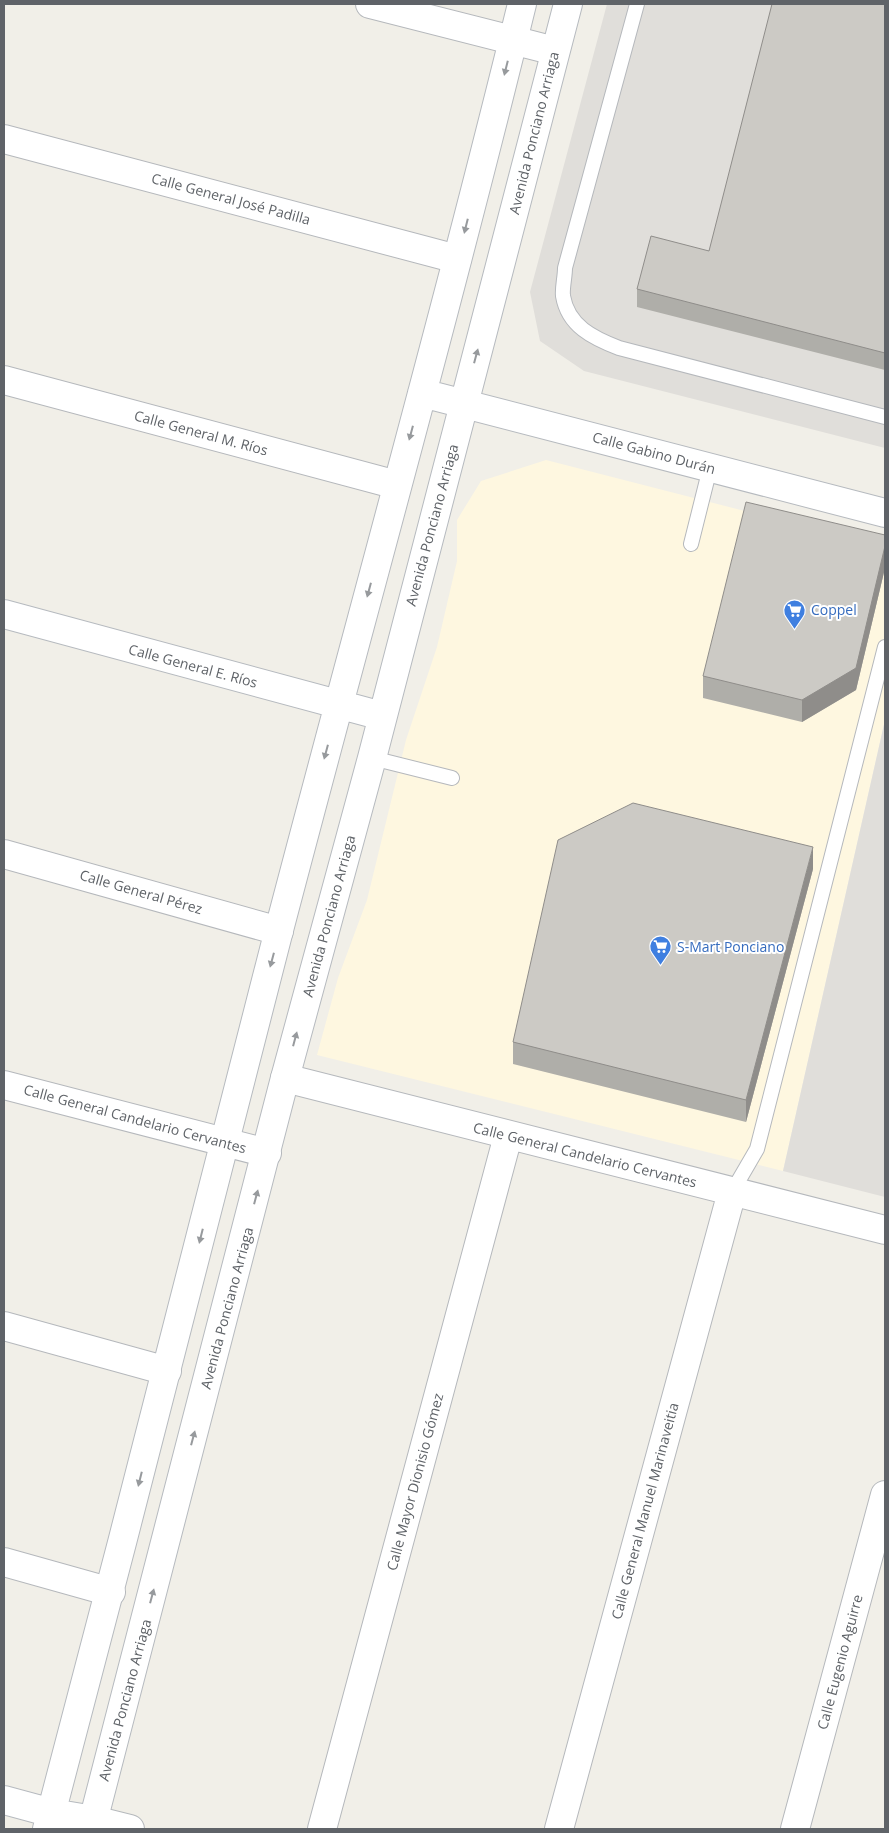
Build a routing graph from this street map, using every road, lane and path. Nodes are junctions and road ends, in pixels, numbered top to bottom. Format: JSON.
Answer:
{"nodes":[{"id":1,"x":370,"y":4,"type":"edge"},
{"id":2,"x":522,"y":4,"type":"edge"},
{"id":3,"x":568,"y":4,"type":"edge"},
{"id":4,"x":638,"y":4,"type":"edge"},
{"id":5,"x":513,"y":42,"type":"junction"},
{"id":6,"x":555,"y":51,"type":"junction"},
{"id":7,"x":4,"y":139,"type":"edge"},
{"id":8,"x":458,"y":259,"type":"junction"},
{"id":9,"x":4,"y":380,"type":"edge"},
{"id":10,"x":422,"y":393,"type":"junction"},
{"id":11,"x":464,"y":404,"type":"junction"},
{"id":12,"x":885,"y":417,"type":"edge"},
{"id":13,"x":710,"y":468,"type":"junction"},
{"id":14,"x":398,"y":485,"type":"junction"},
{"id":15,"x":885,"y":514,"type":"edge"},
{"id":16,"x":691,"y":544,"type":"dead end"},
{"id":17,"x":4,"y":614,"type":"edge"},
{"id":18,"x":885,"y":648,"type":"edge"},
{"id":19,"x":338,"y":705,"type":"junction"},
{"id":20,"x":382,"y":716,"type":"junction"},
{"id":21,"x":372,"y":758,"type":"junction"},
{"id":22,"x":452,"y":778,"type":"dead end"},
{"id":23,"x":4,"y":854,"type":"edge"},
{"id":24,"x":279,"y":931,"type":"junction"},
{"id":25,"x":285,"y":1078,"type":"junction"},
{"id":26,"x":4,"y":1085,"type":"edge"},
{"id":27,"x":508,"y":1136,"type":"junction"},
{"id":28,"x":224,"y":1142,"type":"junction"},
{"id":29,"x":267,"y":1153,"type":"junction"},
{"id":30,"x":732,"y":1192,"type":"junction"},
{"id":31,"x":885,"y":1230,"type":"edge"},
{"id":32,"x":4,"y":1326,"type":"edge"},
{"id":33,"x":167,"y":1371,"type":"junction"},
{"id":34,"x":885,"y":1495,"type":"edge"},
{"id":35,"x":4,"y":1562,"type":"edge"},
{"id":36,"x":111,"y":1592,"type":"junction"},
{"id":37,"x":4,"y":1800,"type":"edge"},
{"id":38,"x":50,"y":1821,"type":"edge"},
{"id":39,"x":92,"y":1825,"type":"edge"},
{"id":40,"x":130,"y":1829,"type":"edge"},
{"id":41,"x":322,"y":1829,"type":"edge"},
{"id":42,"x":559,"y":1829,"type":"edge"},
{"id":43,"x":795,"y":1829,"type":"edge"}],
"edges":[{"from":1,"to":5,"type":"street"},
{"from":2,"to":5,"type":"street"},
{"from":3,"to":6,"type":"street","name":"Avenida Ponciano Arriaga"},
{"from":4,"to":12,"type":"lane"},
{"from":5,"to":6,"type":"street"},
{"from":5,"to":8,"type":"street","one_way":true},
{"from":11,"to":6,"type":"street","name":"Avenida Ponciano Arriaga","one_way":true},
{"from":7,"to":8,"type":"street","name":"Calle General José Padilla"},
{"from":8,"to":10,"type":"street"},
{"from":9,"to":14,"type":"street","name":"Calle General M. Ríos"},
{"from":10,"to":11,"type":"street","name":"Calle Gabino Durán"},
{"from":10,"to":14,"type":"street","one_way":true},
{"from":11,"to":13,"type":"street","name":"Calle Gabino Durán"},
{"from":11,"to":20,"type":"street","name":"Avenida Ponciano Arriaga"},
{"from":13,"to":15,"type":"street","name":"Calle Gabino Durán"},
{"from":13,"to":16,"type":"lane"},
{"from":14,"to":19,"type":"street","one_way":true},
{"from":17,"to":19,"type":"street","name":"Calle General E. Ríos"},
{"from":18,"to":30,"type":"lane"},
{"from":19,"to":20,"type":"street","name":"Calle General E. Ríos"},
{"from":19,"to":24,"type":"street","one_way":true},
{"from":20,"to":21,"type":"street","name":"Avenida Ponciano Arriaga"},
{"from":21,"to":22,"type":"lane"},
{"from":25,"to":21,"type":"street","name":"Avenida Ponciano Arriaga","one_way":true},
{"from":23,"to":24,"type":"street","name":"Calle General Pérez"},
{"from":24,"to":28,"type":"street","one_way":true},
{"from":25,"to":27,"type":"street","name":"Calle General Candelario Cervantes"},
{"from":25,"to":29,"type":"street","name":"Avenida Ponciano Arriaga"},
{"from":26,"to":28,"type":"street","name":"Calle General Candelario Cervantes"},
{"from":27,"to":30,"type":"street","name":"Calle General Candelario Cervantes"},
{"from":27,"to":41,"type":"street","name":"Calle Mayor Dionisio Gómez"},
{"from":28,"to":29,"type":"street","name":"Calle General Candelario Cervantes"},
{"from":28,"to":33,"type":"street","one_way":true},
{"from":39,"to":29,"type":"street","name":"Avenida Ponciano Arriaga","one_way":true},
{"from":30,"to":31,"type":"street","name":"Calle General Candelario Cervantes"},
{"from":30,"to":42,"type":"street","name":"Calle General Manuel Marinaveitia"},
{"from":32,"to":33,"type":"street"},
{"from":33,"to":36,"type":"street","one_way":true},
{"from":34,"to":43,"type":"street","name":"Calle Eugenio Aguirre"},
{"from":35,"to":36,"type":"street"},
{"from":36,"to":38,"type":"street"},
{"from":37,"to":38,"type":"street"},
{"from":38,"to":39,"type":"street"},
{"from":39,"to":40,"type":"street"}]}
